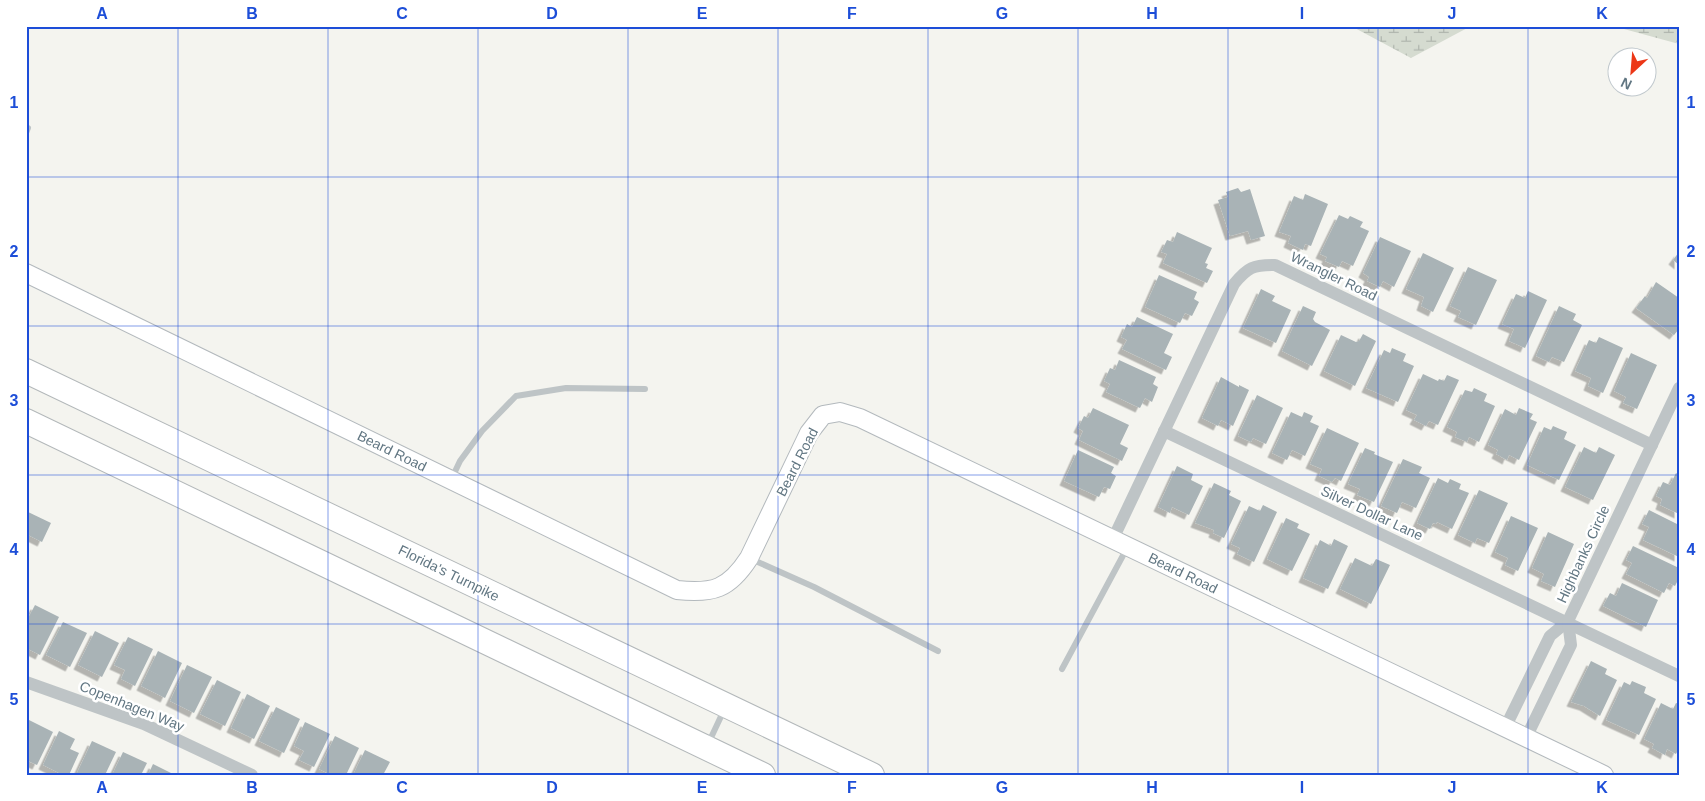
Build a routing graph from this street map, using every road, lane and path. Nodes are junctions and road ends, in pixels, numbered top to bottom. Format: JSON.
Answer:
{"nodes":[{"id":1,"x":26,"y":273,"type":"edge"},
{"id":2,"x":26,"y":371,"type":"edge"},
{"id":3,"x":1679,"y":388,"type":"edge"},
{"id":4,"x":645,"y":389,"type":"dead end"},
{"id":5,"x":26,"y":421,"type":"edge"},
{"id":6,"x":1164,"y":431,"type":"junction"},
{"id":7,"x":1652,"y":445,"type":"junction"},
{"id":8,"x":451,"y":480,"type":"junction"},
{"id":9,"x":1120,"y":543,"type":"junction"},
{"id":10,"x":749,"y":558,"type":"junction"},
{"id":11,"x":1568,"y":621,"type":"junction"},
{"id":12,"x":938,"y":651,"type":"dead end"},
{"id":13,"x":1062,"y":669,"type":"dead end"},
{"id":14,"x":1679,"y":676,"type":"edge"},
{"id":15,"x":26,"y":682,"type":"edge"},
{"id":16,"x":1528,"y":682,"type":"junction"},
{"id":17,"x":1547,"y":692,"type":"junction"},
{"id":18,"x":726,"y":705,"type":"junction"},
{"id":19,"x":1505,"y":728,"type":"junction"},
{"id":20,"x":1526,"y":738,"type":"junction"},
{"id":21,"x":706,"y":747,"type":"junction"},
{"id":22,"x":252,"y":775,"type":"edge"},
{"id":23,"x":764,"y":775,"type":"edge"},
{"id":24,"x":872,"y":775,"type":"edge"},
{"id":25,"x":1604,"y":775,"type":"edge"}],
"edges":[{"from":1,"to":8,"type":"street","name":"Beard Road"},
{"from":2,"to":18,"type":"highway","name":"Florida's Turnpike"},
{"from":3,"to":7,"type":"street","name":"Highbanks Circle"},
{"from":4,"to":8,"type":"lane"},
{"from":5,"to":21,"type":"highway"},
{"from":6,"to":7,"type":"street","name":"Wrangler Road"},
{"from":6,"to":9,"type":"street","name":"Wrangler Road"},
{"from":6,"to":11,"type":"street","name":"Silver Dollar Lane"},
{"from":7,"to":11,"type":"street","name":"Highbanks Circle"},
{"from":8,"to":10,"type":"street","name":"Beard Road"},
{"from":9,"to":10,"type":"street","name":"Beard Road"},
{"from":9,"to":13,"type":"lane"},
{"from":9,"to":19,"type":"street","name":"Beard Road"},
{"from":10,"to":12,"type":"lane"},
{"from":11,"to":14,"type":"street","name":"Highbanks Circle"},
{"from":11,"to":16,"type":"street"},
{"from":11,"to":17,"type":"street"},
{"from":15,"to":22,"type":"street","name":"Copenhagen Way"},
{"from":16,"to":17,"type":"street"},
{"from":16,"to":19,"type":"street"},
{"from":17,"to":20,"type":"street"},
{"from":18,"to":21,"type":"lane"},
{"from":18,"to":24,"type":"highway","name":"Florida's Turnpike"},
{"from":19,"to":20,"type":"street","name":"Beard Road"},
{"from":20,"to":25,"type":"street","name":"Beard Road"},
{"from":21,"to":23,"type":"highway"}]}
